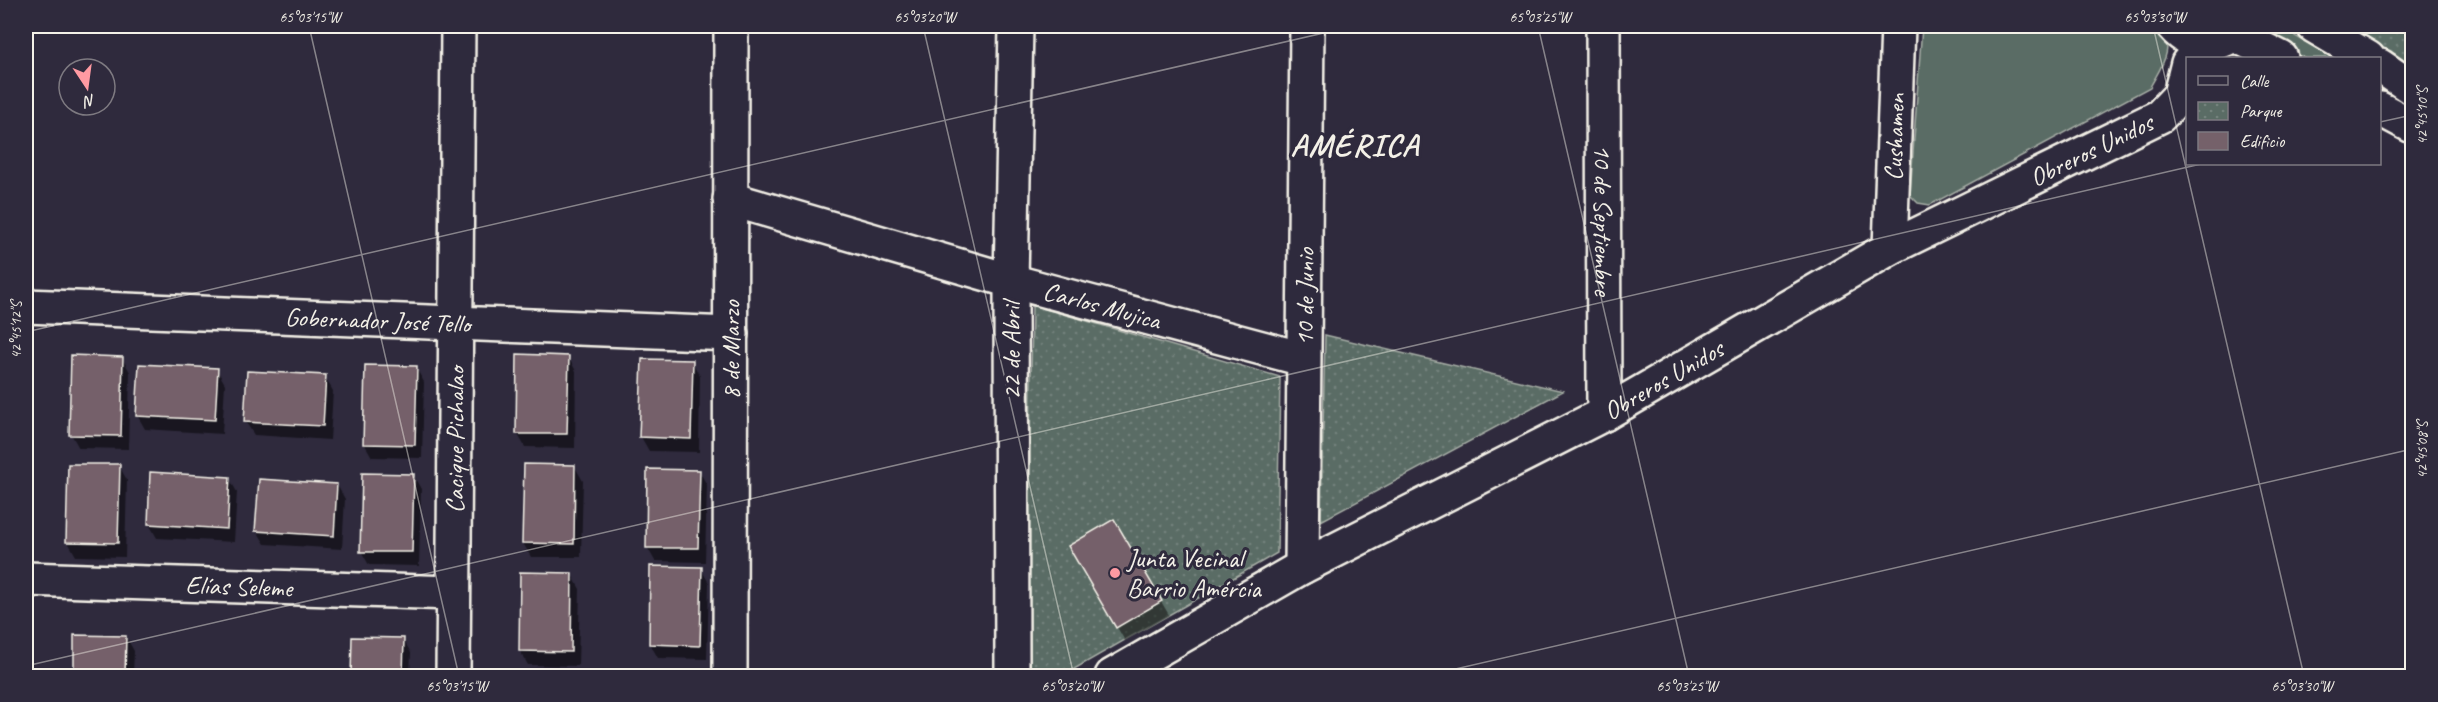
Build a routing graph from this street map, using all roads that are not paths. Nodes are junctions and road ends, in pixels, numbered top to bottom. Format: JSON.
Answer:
{"nodes":[{"id":1,"x":458,"y":26,"type":"edge"},
{"id":2,"x":731,"y":26,"type":"edge"},
{"id":3,"x":1016,"y":26,"type":"edge"},
{"id":4,"x":1307,"y":26,"type":"edge"},
{"id":5,"x":1603,"y":26,"type":"edge"},
{"id":6,"x":1898,"y":26,"type":"edge"},
{"id":7,"x":2314,"y":26,"type":"edge"},
{"id":8,"x":2237,"y":30,"type":"edge"},
{"id":9,"x":2185,"y":47,"type":"edge"},
{"id":10,"x":2279,"y":57,"type":"edge"},
{"id":11,"x":2366,"y":57,"type":"edge"},
{"id":12,"x":2381,"y":67,"type":"edge"},
{"id":13,"x":2412,"y":88,"type":"edge"},
{"id":14,"x":2381,"y":110,"type":"edge"},
{"id":15,"x":2412,"y":126,"type":"edge"},
{"id":16,"x":730,"y":199,"type":"junction"},
{"id":17,"x":1890,"y":248,"type":"junction"},
{"id":18,"x":1011,"y":281,"type":"junction"},
{"id":19,"x":26,"y":306,"type":"edge"},
{"id":20,"x":457,"y":322,"type":"junction"},
{"id":21,"x":731,"y":334,"type":"junction"},
{"id":22,"x":1303,"y":359,"type":"junction"},
{"id":23,"x":1604,"y":414,"type":"junction"},
{"id":24,"x":1302,"y":567,"type":"junction"},
{"id":25,"x":26,"y":579,"type":"edge"},
{"id":26,"x":453,"y":593,"type":"junction"},
{"id":27,"x":453,"y":676,"type":"edge"},
{"id":28,"x":730,"y":676,"type":"edge"},
{"id":29,"x":1012,"y":676,"type":"edge"},
{"id":30,"x":1112,"y":676,"type":"edge"}],
"edges":[{"from":1,"to":20,"type":"street","name":"Cacique Pichalao"},
{"from":2,"to":16,"type":"street","name":"8 de Marzo"},
{"from":3,"to":18,"type":"street","name":"22 de Abril"},
{"from":4,"to":22,"type":"street","name":"10 de Junio"},
{"from":5,"to":23,"type":"street","name":"10 de Septiembre"},
{"from":6,"to":17,"type":"street","name":"Cushamen"},
{"from":7,"to":11,"type":"street"},
{"from":8,"to":9,"type":"street"},
{"from":8,"to":10,"type":"street"},
{"from":9,"to":17,"type":"street","name":"Obreros Unidos"},
{"from":12,"to":13,"type":"street"},
{"from":14,"to":15,"type":"street"},
{"from":16,"to":18,"type":"street","name":"Carlos Mujica"},
{"from":16,"to":21,"type":"street","name":"8 de Marzo"},
{"from":17,"to":23,"type":"street","name":"Obreros Unidos"},
{"from":18,"to":22,"type":"street","name":"Carlos Mujica"},
{"from":18,"to":29,"type":"street","name":"22 de Abril"},
{"from":19,"to":20,"type":"street","name":"Gobernador José Tello"},
{"from":20,"to":21,"type":"street","name":"Gobernador José Tello"},
{"from":20,"to":26,"type":"street","name":"Cacique Pichalao"},
{"from":21,"to":28,"type":"street","name":"8 de Marzo"},
{"from":22,"to":24,"type":"street","name":"10 de Junio"},
{"from":23,"to":24,"type":"street","name":"Obreros Unidos"},
{"from":24,"to":30,"type":"street","name":"Obreros Unidos"},
{"from":25,"to":26,"type":"street","name":"Elías Seleme"},
{"from":26,"to":27,"type":"street","name":"Cacique Pichalao"}]}
